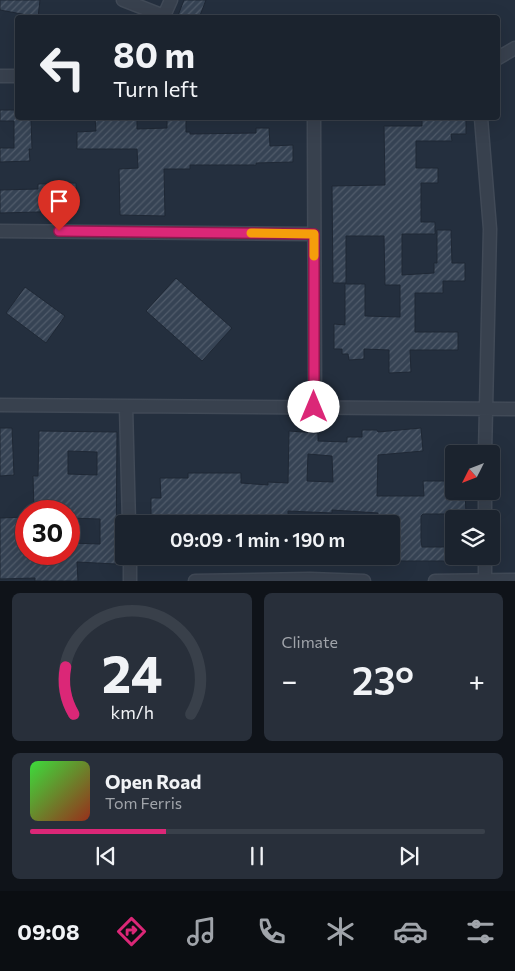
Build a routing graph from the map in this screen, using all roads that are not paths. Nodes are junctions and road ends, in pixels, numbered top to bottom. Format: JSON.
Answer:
{"nodes":[{"id":1,"x":123,"y":0,"type":"edge"},
{"id":2,"x":171,"y":0,"type":"edge"},
{"id":3,"x":159,"y":15,"type":"edge"},
{"id":4,"x":165,"y":15,"type":"edge"},
{"id":5,"x":515,"y":48,"type":"edge"},
{"id":6,"x":500,"y":57,"type":"edge"},
{"id":7,"x":0,"y":76,"type":"edge"},
{"id":8,"x":15,"y":76,"type":"edge"},
{"id":9,"x":314,"y":120,"type":"edge"},
{"id":10,"x":481,"y":120,"type":"edge"},
{"id":11,"x":0,"y":231,"type":"edge"},
{"id":12,"x":314,"y":234,"type":"junction"},
{"id":13,"x":0,"y":405,"type":"edge"},
{"id":14,"x":126,"y":406,"type":"junction"},
{"id":15,"x":314,"y":407,"type":"junction"},
{"id":16,"x":485,"y":408,"type":"junction"},
{"id":17,"x":515,"y":409,"type":"edge"},
{"id":18,"x":485,"y":445,"type":"edge"},
{"id":19,"x":129,"y":515,"type":"edge"},
{"id":20,"x":130,"y":565,"type":"edge"},
{"id":21,"x":485,"y":565,"type":"edge"},
{"id":22,"x":310,"y":580,"type":"edge"},
{"id":23,"x":515,"y":580,"type":"edge"},
{"id":24,"x":130,"y":581,"type":"edge"},
{"id":25,"x":195,"y":581,"type":"edge"},
{"id":26,"x":364,"y":581,"type":"edge"},
{"id":27,"x":435,"y":581,"type":"edge"},
{"id":28,"x":485,"y":581,"type":"edge"}],
"edges":[{"from":1,"to":3,"type":"street"},
{"from":2,"to":4,"type":"street"},
{"from":5,"to":6,"type":"street"},
{"from":7,"to":8,"type":"street"},
{"from":9,"to":12,"type":"street"},
{"from":10,"to":16,"type":"street"},
{"from":11,"to":12,"type":"street"},
{"from":12,"to":15,"type":"street"},
{"from":13,"to":14,"type":"street"},
{"from":14,"to":15,"type":"street"},
{"from":14,"to":19,"type":"street"},
{"from":15,"to":16,"type":"street"},
{"from":16,"to":17,"type":"street"},
{"from":16,"to":18,"type":"street"},
{"from":20,"to":24,"type":"street"},
{"from":21,"to":28,"type":"street"},
{"from":22,"to":25,"type":"street"},
{"from":22,"to":26,"type":"street"},
{"from":23,"to":28,"type":"street"},
{"from":27,"to":28,"type":"street"}]}
